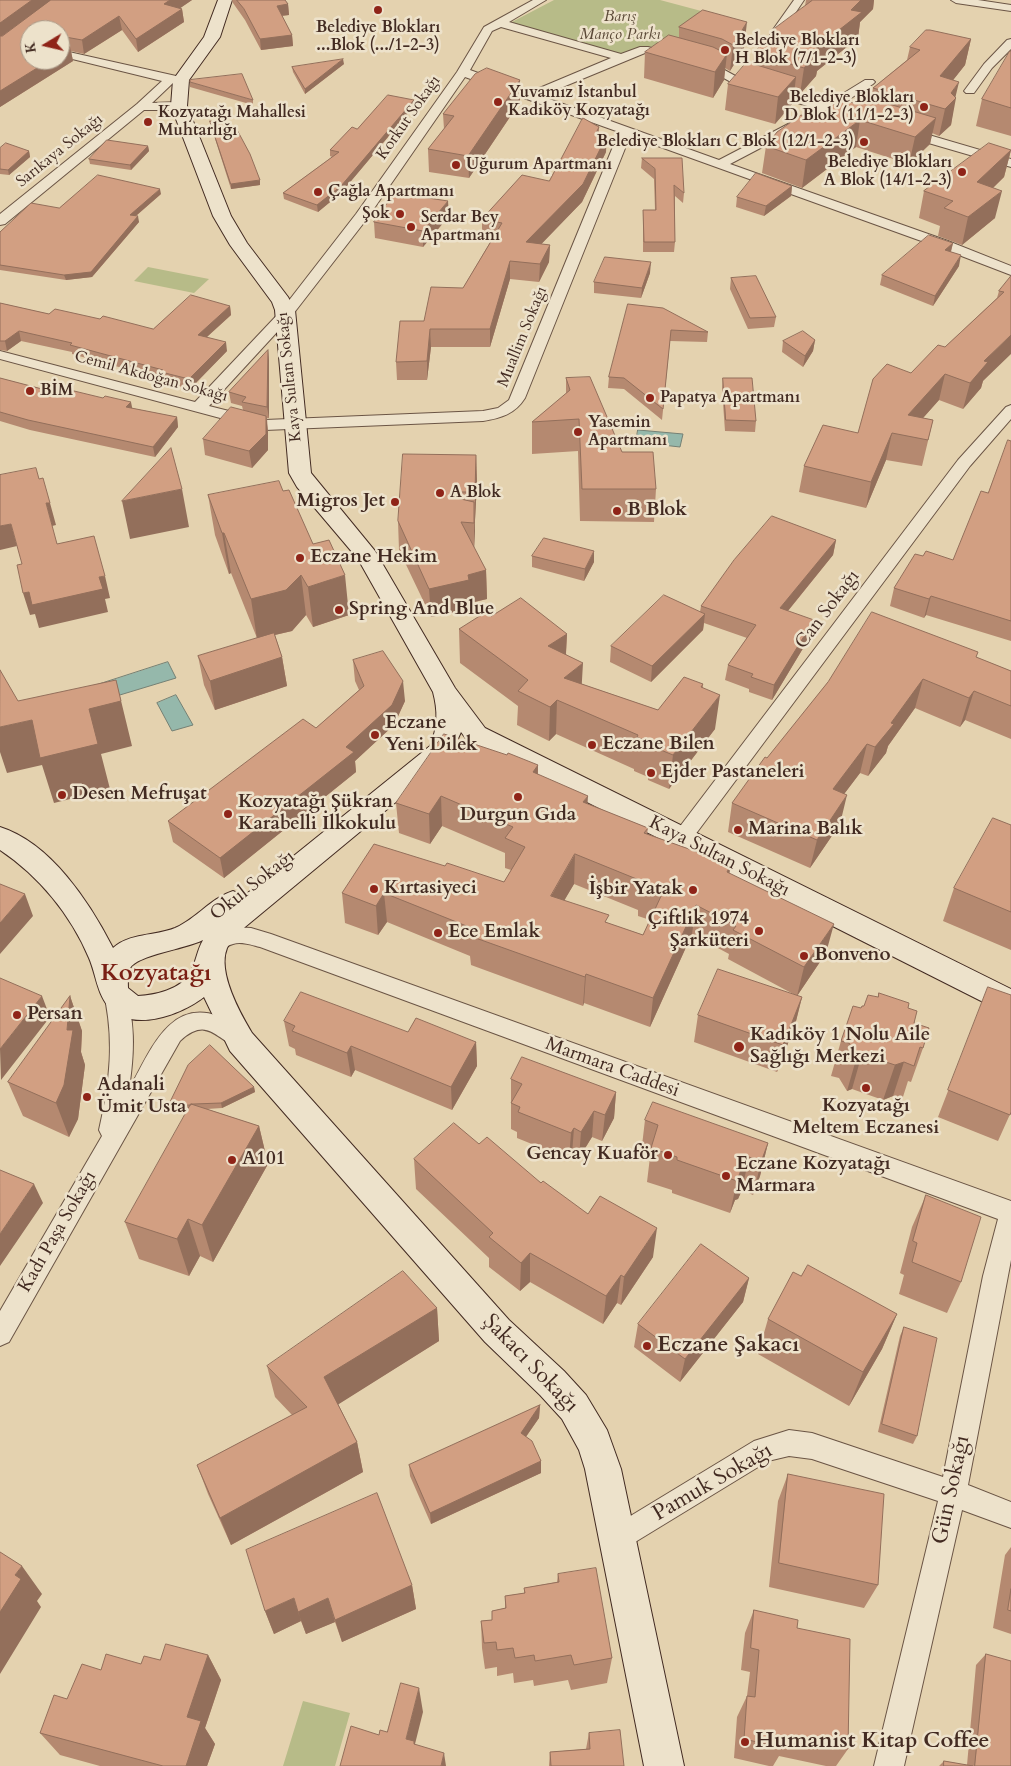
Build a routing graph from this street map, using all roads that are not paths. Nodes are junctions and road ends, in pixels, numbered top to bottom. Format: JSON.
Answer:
{"nodes":[{"id":1,"x":225,"y":0,"type":"edge"},
{"id":2,"x":541,"y":0,"type":"edge"},
{"id":3,"x":799,"y":0,"type":"edge"},
{"id":4,"x":956,"y":0,"type":"edge"},
{"id":5,"x":992,"y":3,"type":"edge"},
{"id":6,"x":1011,"y":8,"type":"edge"},
{"id":7,"x":500,"y":23,"type":"junction"},
{"id":8,"x":778,"y":31,"type":"edge"},
{"id":9,"x":1011,"y":42,"type":"edge"},
{"id":10,"x":70,"y":55,"type":"edge"},
{"id":11,"x":622,"y":58,"type":"junction"},
{"id":12,"x":463,"y":72,"type":"junction"},
{"id":13,"x":175,"y":80,"type":"junction"},
{"id":14,"x":869,"y":82,"type":"dead end"},
{"id":15,"x":970,"y":91,"type":"dead end"},
{"id":16,"x":530,"y":96,"type":"junction"},
{"id":17,"x":179,"y":106,"type":"junction"},
{"id":18,"x":141,"y":107,"type":"junction"},
{"id":19,"x":828,"y":108,"type":"junction"},
{"id":20,"x":864,"y":119,"type":"edge"},
{"id":21,"x":892,"y":128,"type":"edge"},
{"id":22,"x":626,"y":131,"type":"junction"},
{"id":23,"x":1011,"y":163,"type":"edge"},
{"id":24,"x":720,"y":164,"type":"junction"},
{"id":25,"x":0,"y":221,"type":"edge"},
{"id":26,"x":1011,"y":271,"type":"edge"},
{"id":27,"x":285,"y":314,"type":"junction"},
{"id":28,"x":0,"y":355,"type":"edge"},
{"id":29,"x":199,"y":407,"type":"junction"},
{"id":30,"x":1011,"y":410,"type":"edge"},
{"id":31,"x":294,"y":424,"type":"junction"},
{"id":32,"x":853,"y":611,"type":"junction"},
{"id":33,"x":871,"y":618,"type":"edge"},
{"id":34,"x":444,"y":689,"type":"junction"},
{"id":35,"x":448,"y":734,"type":"junction"},
{"id":36,"x":483,"y":739,"type":"junction"},
{"id":37,"x":0,"y":838,"type":"edge"},
{"id":38,"x":682,"y":838,"type":"junction"},
{"id":39,"x":213,"y":947,"type":"junction"},
{"id":40,"x":113,"y":989,"type":"junction"},
{"id":41,"x":1011,"y":1002,"type":"edge"},
{"id":42,"x":241,"y":1042,"type":"junction"},
{"id":43,"x":100,"y":1157,"type":"junction"},
{"id":44,"x":1011,"y":1213,"type":"edge"},
{"id":45,"x":0,"y":1334,"type":"edge"},
{"id":46,"x":953,"y":1493,"type":"junction"},
{"id":47,"x":1011,"y":1515,"type":"edge"},
{"id":48,"x":618,"y":1538,"type":"junction"},
{"id":49,"x":664,"y":1766,"type":"edge"},
{"id":50,"x":889,"y":1766,"type":"edge"}],
"edges":[{"from":1,"to":13,"type":"street"},
{"from":2,"to":7,"type":"street","name":"Korkut Sokağı"},
{"from":3,"to":8,"type":"street"},
{"from":4,"to":5,"type":"street"},
{"from":5,"to":6,"type":"street"},
{"from":7,"to":11,"type":"street"},
{"from":7,"to":12,"type":"street","name":"Korkut Sokağı"},
{"from":9,"to":15,"type":"street"},
{"from":10,"to":13,"type":"street"},
{"from":11,"to":16,"type":"street"},
{"from":11,"to":19,"type":"street"},
{"from":12,"to":16,"type":"street"},
{"from":12,"to":27,"type":"street","name":"Korkut Sokağı"},
{"from":13,"to":17,"type":"street","name":"Kaya Sultan Sokağı"},
{"from":13,"to":18,"type":"street","name":"Sarıkaya Sokağı"},
{"from":14,"to":19,"type":"street"},
{"from":16,"to":22,"type":"street"},
{"from":17,"to":18,"type":"street"},
{"from":17,"to":27,"type":"street","name":"Kaya Sultan Sokağı"},
{"from":18,"to":25,"type":"street","name":"Sarıkaya Sokağı"},
{"from":19,"to":20,"type":"street"},
{"from":19,"to":24,"type":"street"},
{"from":21,"to":23,"type":"street"},
{"from":22,"to":24,"type":"street"},
{"from":22,"to":31,"type":"street","name":"Muallim Sokağı"},
{"from":24,"to":26,"type":"street"},
{"from":27,"to":29,"type":"street","name":"Korkut Sokağı"},
{"from":27,"to":31,"type":"street","name":"Kaya Sultan Sokağı"},
{"from":28,"to":29,"type":"street","name":"Cemil Akdoğan Sokağı"},
{"from":29,"to":31,"type":"street","name":"Cemil Akdoğan Sokağı"},
{"from":30,"to":32,"type":"street","name":"Can Sokağı"},
{"from":31,"to":34,"type":"street","name":"Kaya Sultan Sokağı"},
{"from":32,"to":33,"type":"street"},
{"from":32,"to":38,"type":"street","name":"Can Sokağı"},
{"from":34,"to":35,"type":"street","name":"Kaya Sultan Sokağı"},
{"from":34,"to":36,"type":"street","name":"Kaya Sultan Sokağı"},
{"from":35,"to":36,"type":"street"},
{"from":35,"to":39,"type":"street","name":"Okul Sokağı"},
{"from":35,"to":40,"type":"street","name":"Okul Sokağı"},
{"from":36,"to":38,"type":"street","name":"Kaya Sultan Sokağı"},
{"from":37,"to":40,"type":"street"},
{"from":38,"to":41,"type":"street","name":"Kaya Sultan Sokağı"},
{"from":39,"to":40,"type":"street"},
{"from":39,"to":42,"type":"street","name":"Okul Sokağı"},
{"from":39,"to":44,"type":"street","name":"Marmara Caddesi"},
{"from":40,"to":43,"type":"street","name":"Kadı Paşa Sokağı"},
{"from":42,"to":43,"type":"street","name":"Kadı Paşa Sokağı"},
{"from":42,"to":48,"type":"street","name":"Şakacı Sokağı"},
{"from":43,"to":45,"type":"street","name":"Kadı Paşa Sokağı"},
{"from":44,"to":46,"type":"street","name":"Gün Sokağı"},
{"from":46,"to":47,"type":"street","name":"Pamuk Sokağı"},
{"from":46,"to":48,"type":"street","name":"Pamuk Sokağı"},
{"from":46,"to":50,"type":"street","name":"Gün Sokağı"},
{"from":48,"to":49,"type":"street","name":"Şakacı Sokağı"}]}
